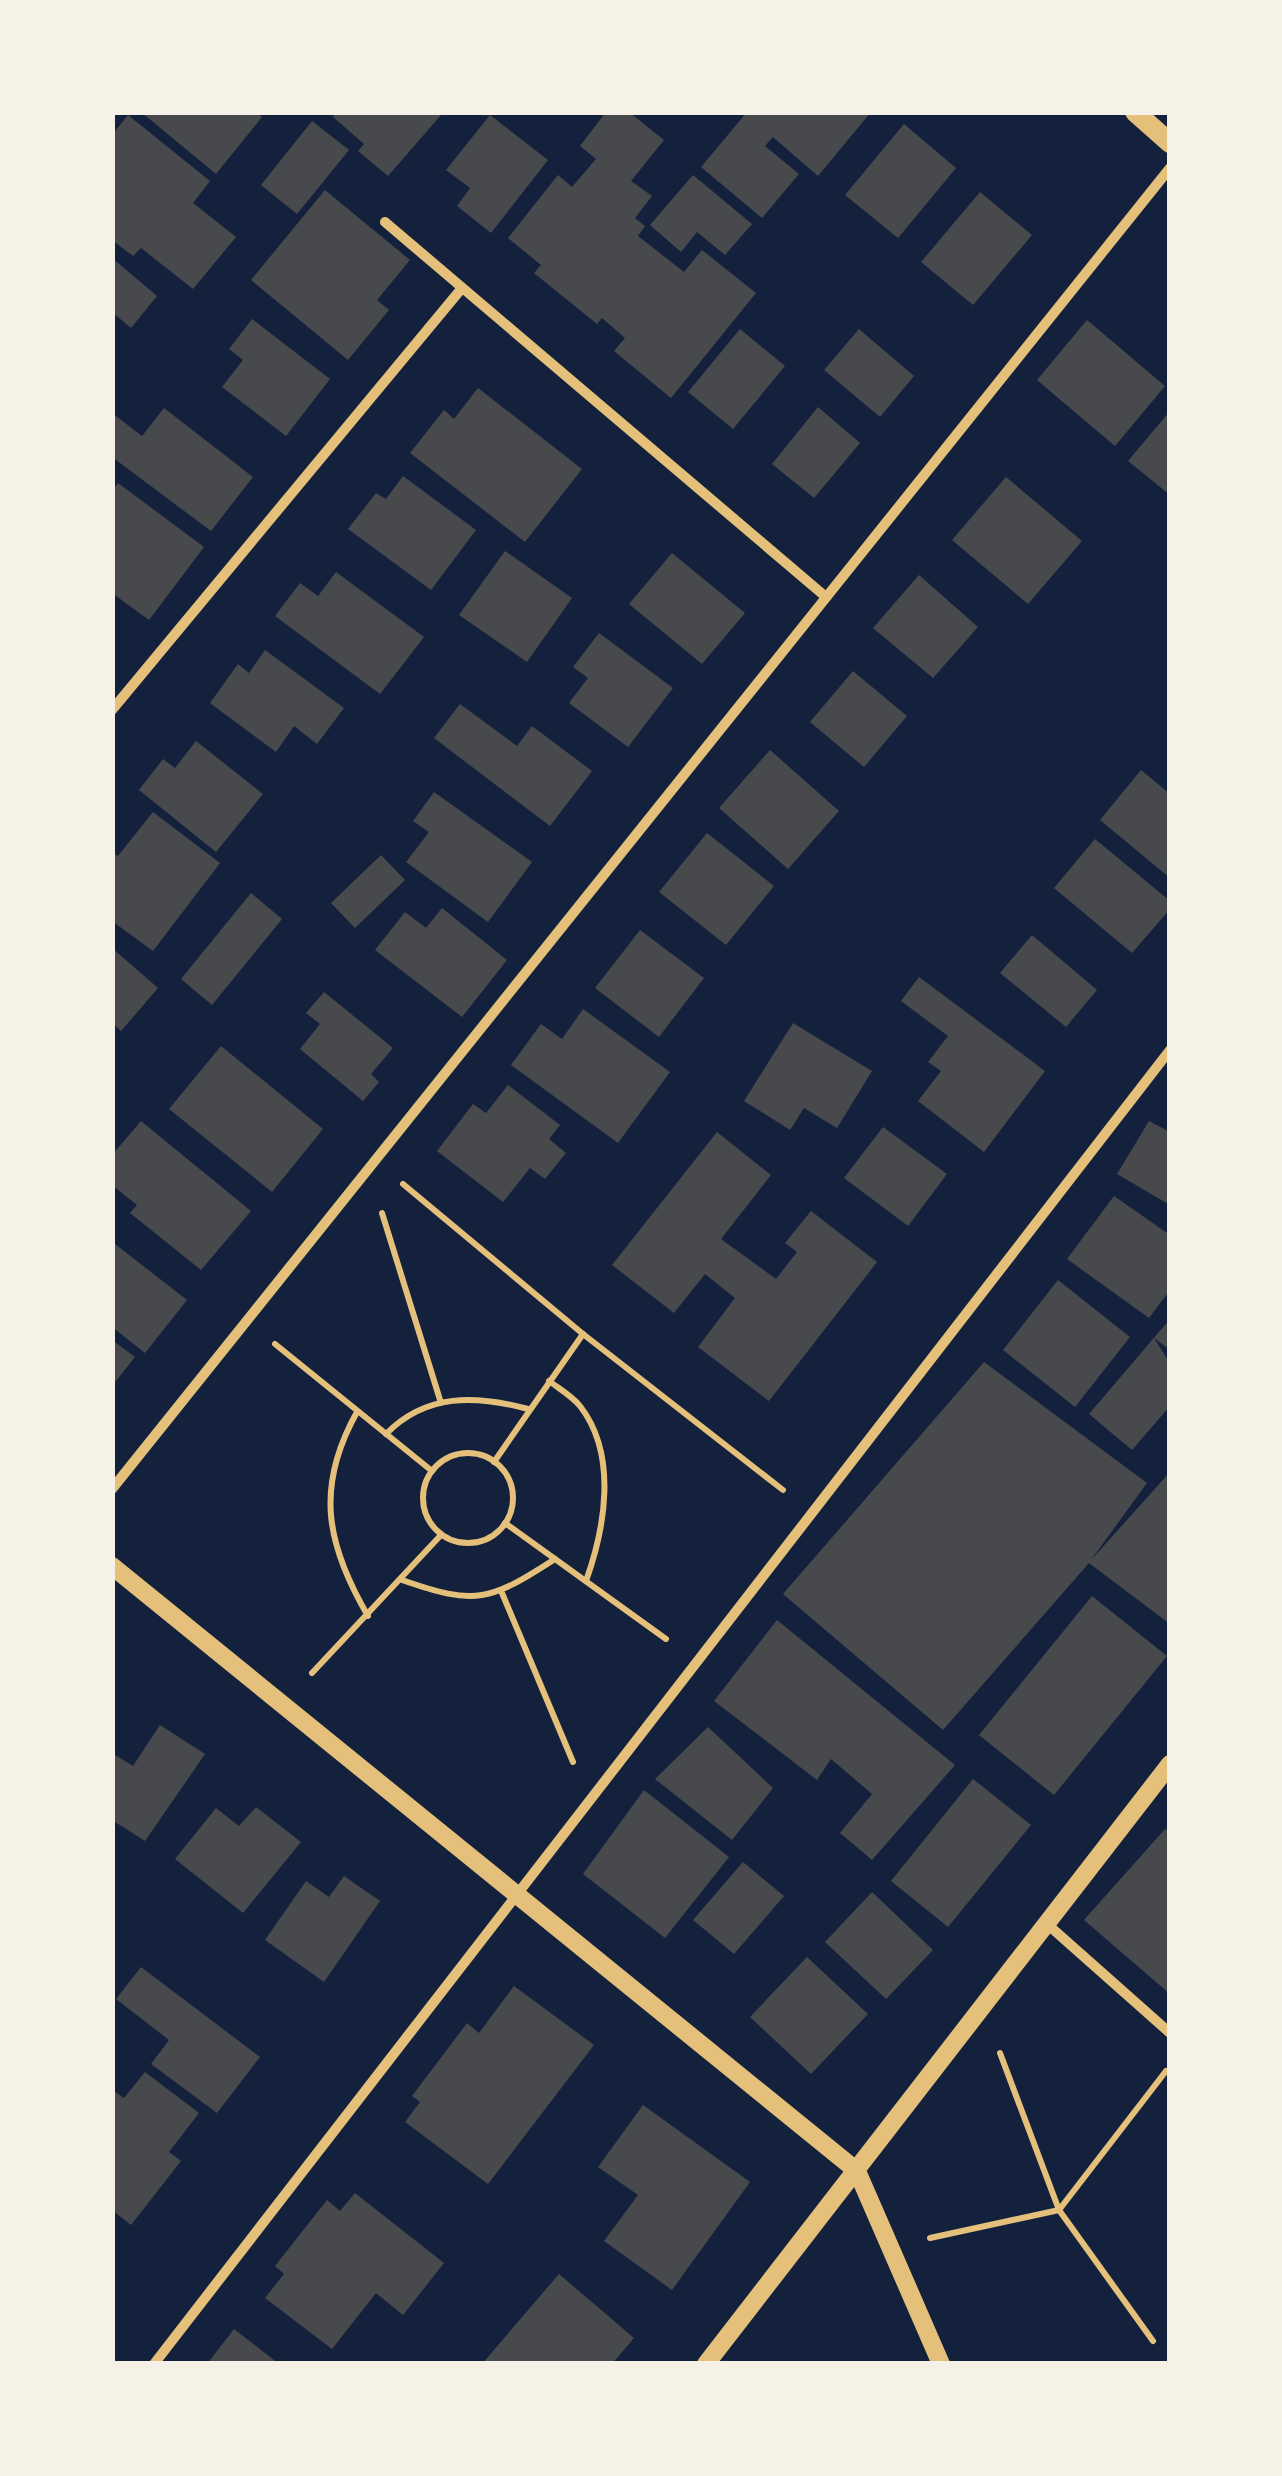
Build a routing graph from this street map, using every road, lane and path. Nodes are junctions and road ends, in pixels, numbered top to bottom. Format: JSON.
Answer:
{"nodes":[{"id":1,"x":1135,"y":112,"type":"edge"},
{"id":2,"x":1170,"y":143,"type":"edge"},
{"id":3,"x":1170,"y":168,"type":"edge"},
{"id":4,"x":385,"y":222,"type":"dead end"},
{"id":5,"x":462,"y":288,"type":"junction"},
{"id":6,"x":826,"y":597,"type":"junction"},
{"id":7,"x":112,"y":710,"type":"edge"},
{"id":8,"x":1170,"y":1050,"type":"edge"},
{"id":9,"x":372,"y":1165,"type":"junction"},
{"id":10,"x":247,"y":1321,"type":"junction"},
{"id":11,"x":584,"y":1334,"type":"junction"},
{"id":12,"x":549,"y":1381,"type":"junction"},
{"id":13,"x":441,"y":1403,"type":"junction"},
{"id":14,"x":528,"y":1409,"type":"junction"},
{"id":15,"x":357,"y":1412,"type":"junction"},
{"id":16,"x":386,"y":1434,"type":"junction"},
{"id":17,"x":494,"y":1462,"type":"junction"},
{"id":18,"x":432,"y":1471,"type":"junction"},
{"id":19,"x":112,"y":1488,"type":"edge"},
{"id":20,"x":811,"y":1512,"type":"junction"},
{"id":21,"x":505,"y":1523,"type":"junction"},
{"id":22,"x":441,"y":1535,"type":"junction"},
{"id":23,"x":554,"y":1558,"type":"junction"},
{"id":24,"x":112,"y":1566,"type":"edge"},
{"id":25,"x":402,"y":1580,"type":"junction"},
{"id":26,"x":586,"y":1581,"type":"junction"},
{"id":27,"x":502,"y":1593,"type":"junction"},
{"id":28,"x":368,"y":1616,"type":"junction"},
{"id":29,"x":695,"y":1660,"type":"junction"},
{"id":30,"x":282,"y":1704,"type":"junction"},
{"id":31,"x":1170,"y":1764,"type":"edge"},
{"id":32,"x":588,"y":1798,"type":"junction"},
{"id":33,"x":515,"y":1894,"type":"junction"},
{"id":34,"x":1046,"y":1923,"type":"junction"},
{"id":35,"x":982,"y":2005,"type":"junction"},
{"id":36,"x":1170,"y":2033,"type":"edge"},
{"id":37,"x":1170,"y":2067,"type":"edge"},
{"id":38,"x":857,"y":2171,"type":"junction"},
{"id":39,"x":1059,"y":2210,"type":"junction"},
{"id":40,"x":889,"y":2246,"type":"junction"},
{"id":41,"x":1153,"y":2340,"type":"dead end"},
{"id":42,"x":154,"y":2364,"type":"edge"},
{"id":43,"x":706,"y":2364,"type":"edge"},
{"id":44,"x":941,"y":2364,"type":"edge"}],
"edges":[{"from":1,"to":2,"type":"main road"},
{"from":3,"to":6,"type":"street"},
{"from":4,"to":5,"type":"street"},
{"from":5,"to":6,"type":"street"},
{"from":5,"to":7,"type":"street"},
{"from":6,"to":9,"type":"street"},
{"from":8,"to":20,"type":"street"},
{"from":9,"to":10,"type":"street"},
{"from":9,"to":11,"type":"path"},
{"from":9,"to":13,"type":"path"},
{"from":10,"to":15,"type":"path"},
{"from":10,"to":19,"type":"street"},
{"from":11,"to":12,"type":"path"},
{"from":11,"to":20,"type":"path"},
{"from":12,"to":14,"type":"path"},
{"from":12,"to":26,"type":"path"},
{"from":13,"to":14,"type":"path"},
{"from":13,"to":16,"type":"path"},
{"from":14,"to":17,"type":"path"},
{"from":15,"to":16,"type":"path"},
{"from":15,"to":28,"type":"path"},
{"from":16,"to":18,"type":"path"},
{"from":17,"to":18,"type":"path"},
{"from":17,"to":21,"type":"path"},
{"from":18,"to":22,"type":"path"},
{"from":20,"to":29,"type":"street"},
{"from":21,"to":22,"type":"path"},
{"from":21,"to":23,"type":"path"},
{"from":22,"to":25,"type":"path"},
{"from":23,"to":26,"type":"path"},
{"from":23,"to":27,"type":"path"},
{"from":24,"to":30,"type":"street"},
{"from":25,"to":27,"type":"path"},
{"from":25,"to":28,"type":"path"},
{"from":26,"to":29,"type":"path"},
{"from":27,"to":32,"type":"path"},
{"from":28,"to":30,"type":"path"},
{"from":29,"to":32,"type":"street"},
{"from":30,"to":33,"type":"street"},
{"from":31,"to":34,"type":"street"},
{"from":32,"to":33,"type":"street"},
{"from":33,"to":38,"type":"street"},
{"from":33,"to":42,"type":"street"},
{"from":34,"to":35,"type":"street"},
{"from":34,"to":36,"type":"street"},
{"from":35,"to":38,"type":"street"},
{"from":35,"to":39,"type":"path"},
{"from":37,"to":39,"type":"path"},
{"from":38,"to":40,"type":"street"},
{"from":38,"to":43,"type":"street"},
{"from":39,"to":40,"type":"path"},
{"from":39,"to":41,"type":"path"},
{"from":40,"to":44,"type":"street"}]}
